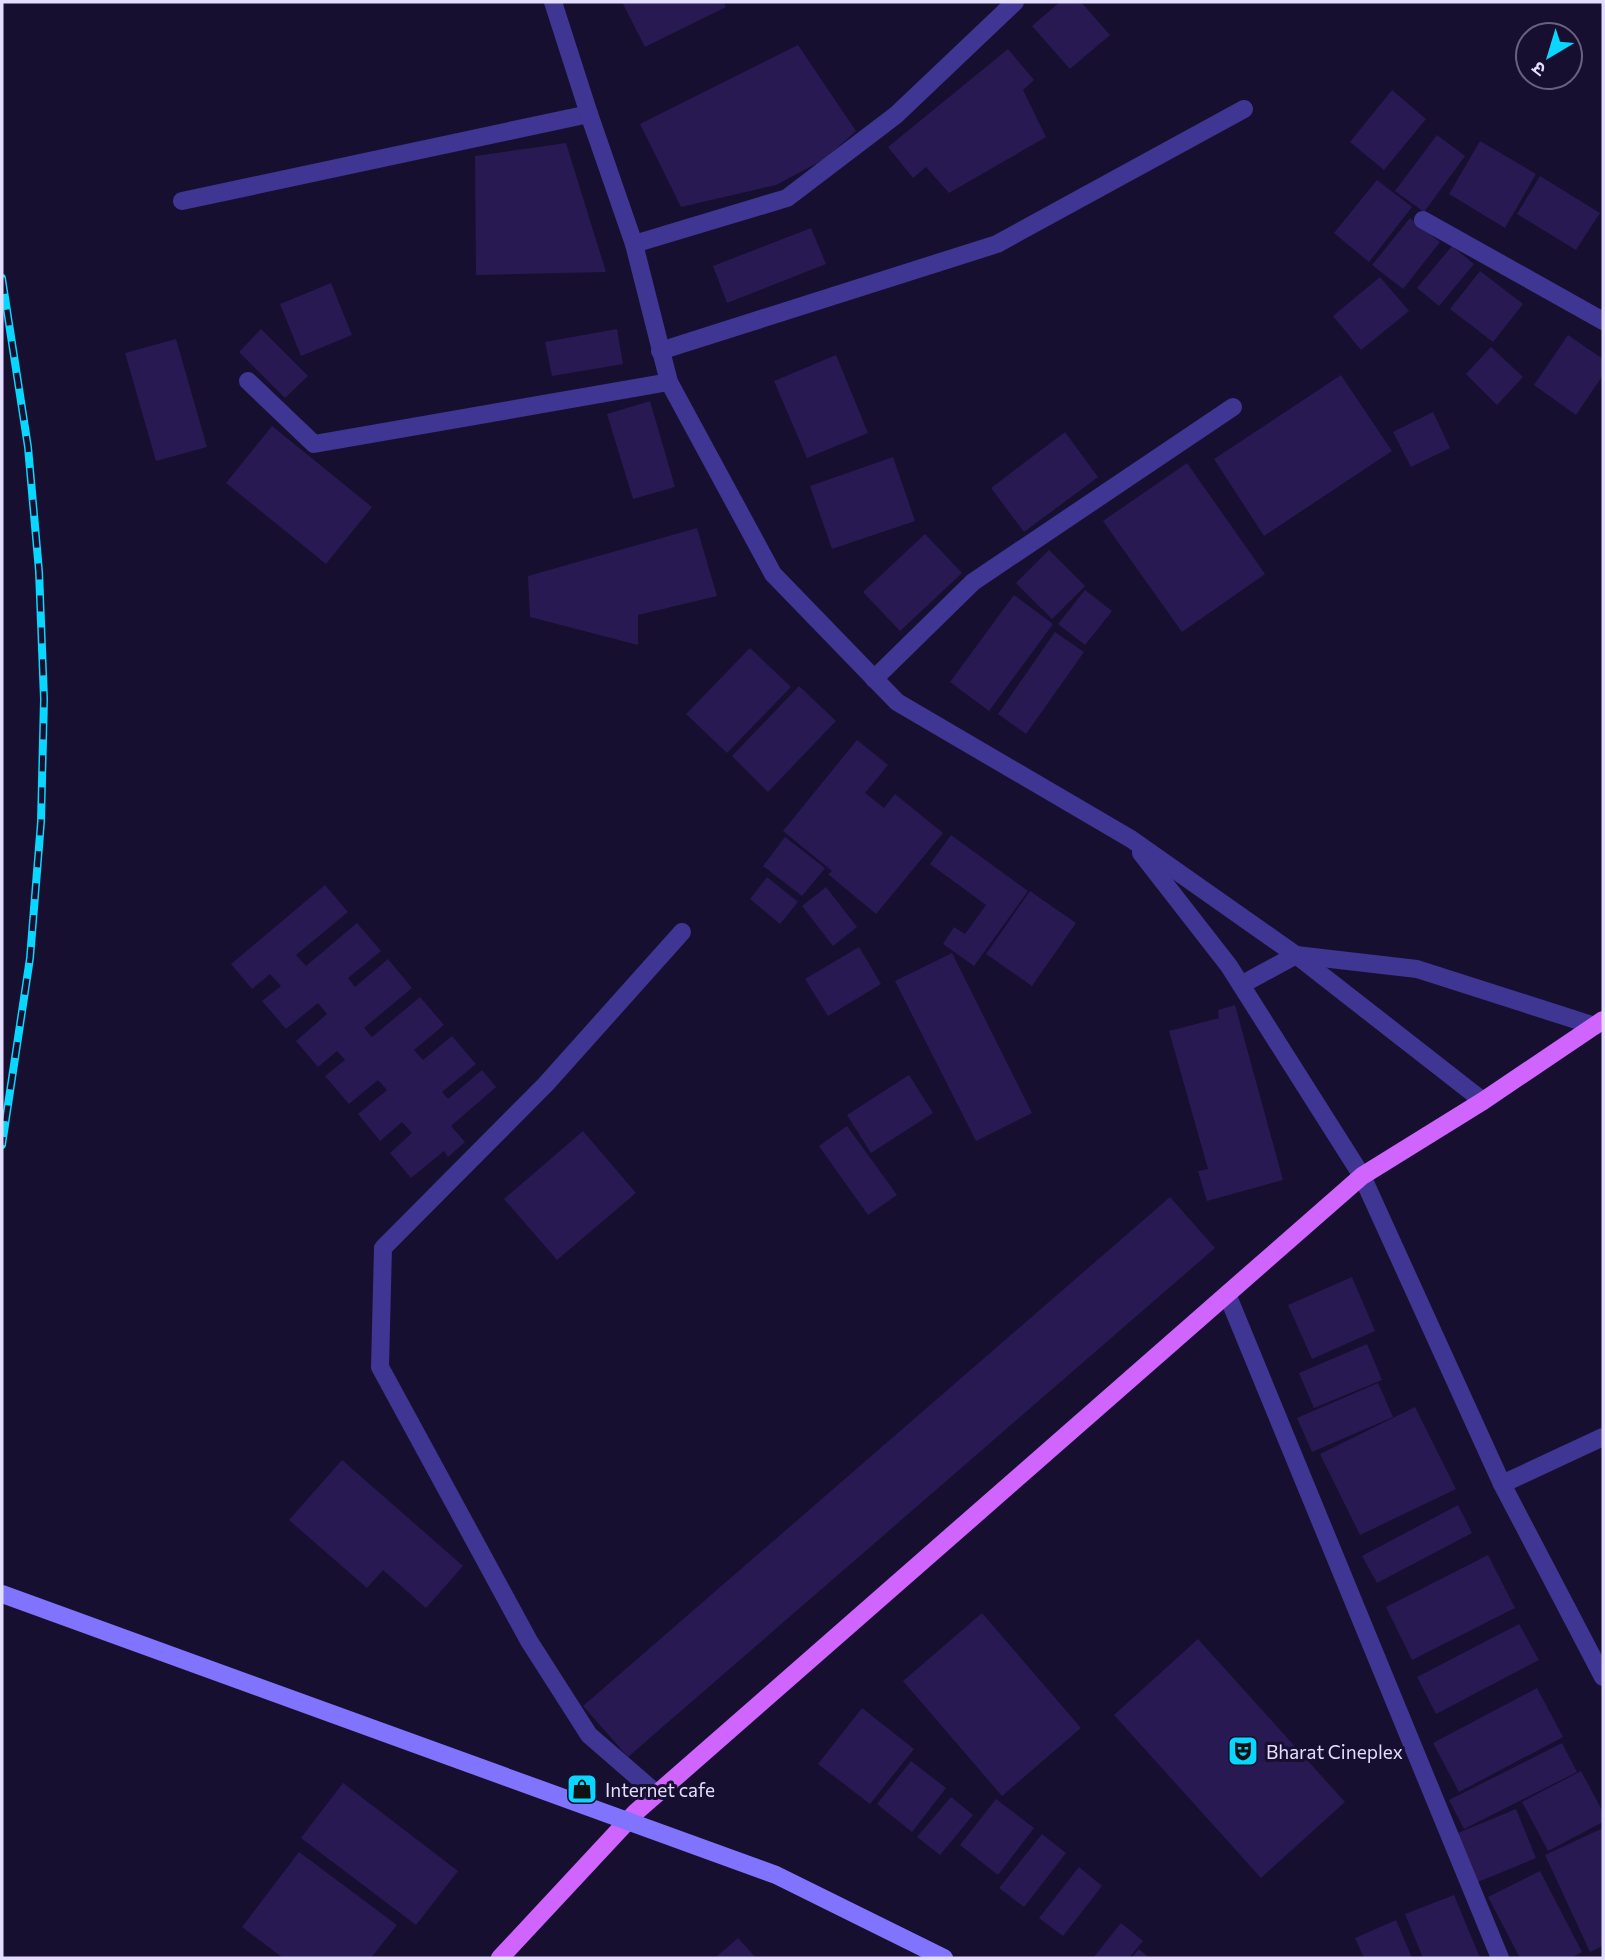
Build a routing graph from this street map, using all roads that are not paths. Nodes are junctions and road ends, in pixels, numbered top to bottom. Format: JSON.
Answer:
{"nodes":[{"id":1,"x":553,"y":2,"type":"edge"},
{"id":2,"x":1015,"y":2,"type":"edge"},
{"id":3,"x":1244,"y":109,"type":"dead end"},
{"id":4,"x":589,"y":114,"type":"junction"},
{"id":5,"x":182,"y":201,"type":"dead end"},
{"id":6,"x":1423,"y":220,"type":"dead end"},
{"id":7,"x":634,"y":244,"type":"junction"},
{"id":8,"x":1603,"y":321,"type":"edge"},
{"id":9,"x":660,"y":351,"type":"junction"},
{"id":10,"x":248,"y":381,"type":"dead end"},
{"id":11,"x":668,"y":382,"type":"junction"},
{"id":12,"x":1233,"y":407,"type":"dead end"},
{"id":13,"x":874,"y":679,"type":"junction"},
{"id":14,"x":1130,"y":839,"type":"junction"},
{"id":15,"x":682,"y":932,"type":"dead end"},
{"id":16,"x":1296,"y":955,"type":"junction"},
{"id":17,"x":1241,"y":985,"type":"junction"},
{"id":18,"x":1599,"y":1023,"type":"edge"},
{"id":19,"x":1483,"y":1101,"type":"junction"},
{"id":20,"x":1362,"y":1176,"type":"junction"},
{"id":21,"x":1227,"y":1294,"type":"junction"},
{"id":22,"x":1603,"y":1437,"type":"edge"},
{"id":23,"x":1502,"y":1484,"type":"junction"},
{"id":24,"x":2,"y":1594,"type":"edge"},
{"id":25,"x":1603,"y":1677,"type":"edge"},
{"id":26,"x":657,"y":1794,"type":"junction"},
{"id":27,"x":500,"y":1958,"type":"edge"},
{"id":28,"x":944,"y":1958,"type":"edge"},
{"id":29,"x":1500,"y":1958,"type":"edge"}],
"edges":[{"from":1,"to":4,"type":"street"},
{"from":2,"to":7,"type":"street"},
{"from":3,"to":9,"type":"street"},
{"from":4,"to":5,"type":"street"},
{"from":4,"to":7,"type":"street"},
{"from":6,"to":8,"type":"street"},
{"from":7,"to":9,"type":"street"},
{"from":9,"to":11,"type":"street"},
{"from":10,"to":11,"type":"street"},
{"from":11,"to":13,"type":"street"},
{"from":12,"to":13,"type":"street"},
{"from":13,"to":14,"type":"street"},
{"from":14,"to":16,"type":"street"},
{"from":14,"to":17,"type":"street"},
{"from":15,"to":26,"type":"street"},
{"from":16,"to":17,"type":"street"},
{"from":16,"to":18,"type":"street"},
{"from":16,"to":19,"type":"street"},
{"from":17,"to":20,"type":"street"},
{"from":18,"to":19,"type":"main road"},
{"from":19,"to":20,"type":"main road"},
{"from":20,"to":21,"type":"main road"},
{"from":20,"to":23,"type":"street"},
{"from":21,"to":26,"type":"main road"},
{"from":21,"to":29,"type":"street"},
{"from":22,"to":23,"type":"street"},
{"from":23,"to":25,"type":"street"},
{"from":24,"to":28,"type":"main road","bridge":true},
{"from":26,"to":27,"type":"main road"}]}
